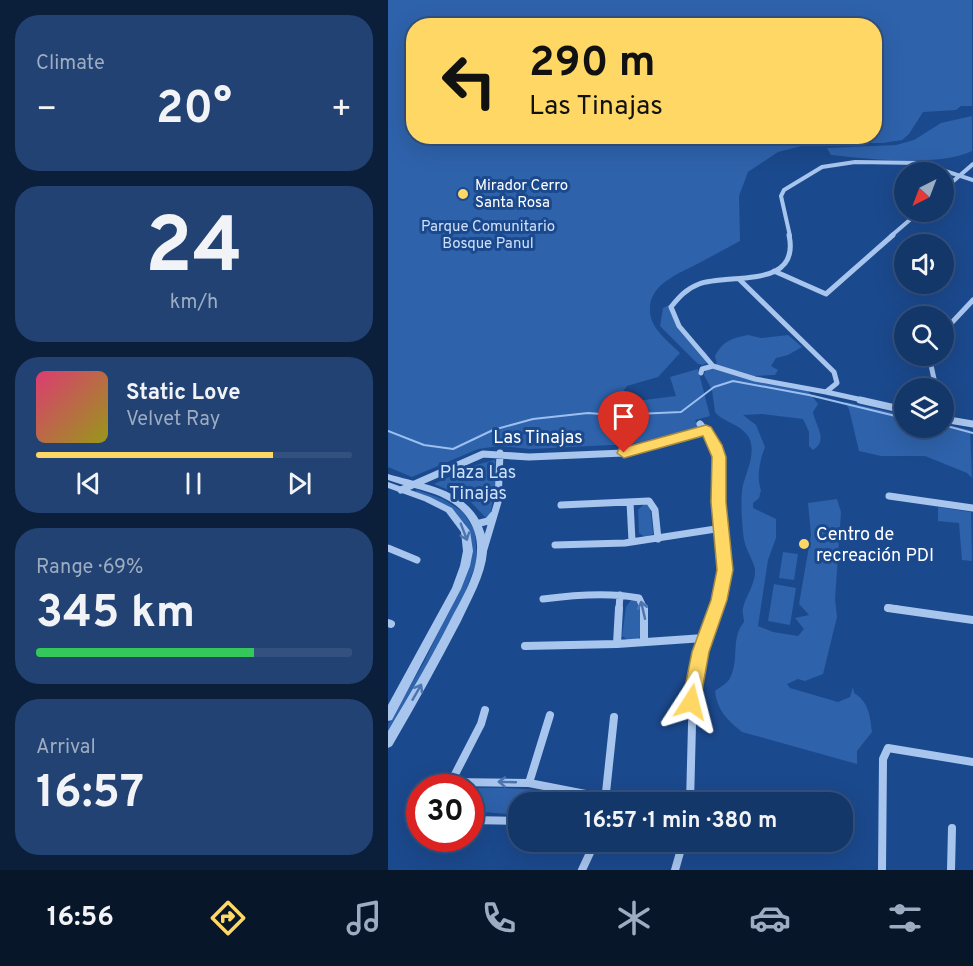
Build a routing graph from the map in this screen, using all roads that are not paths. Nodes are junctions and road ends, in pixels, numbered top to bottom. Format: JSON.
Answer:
{"nodes":[{"id":1,"x":973,"y":164,"type":"edge"},
{"id":2,"x":959,"y":176,"type":"junction"},
{"id":3,"x":954,"y":180,"type":"edge"},
{"id":4,"x":973,"y":180,"type":"edge"},
{"id":5,"x":908,"y":222,"type":"edge"},
{"id":6,"x":774,"y":271,"type":"junction"},
{"id":7,"x":740,"y":280,"type":"junction"},
{"id":8,"x":973,"y":300,"type":"edge"},
{"id":9,"x":954,"y":320,"type":"edge"},
{"id":10,"x":713,"y":366,"type":"junction"},
{"id":11,"x":702,"y":373,"type":"dead end"},
{"id":12,"x":826,"y":392,"type":"junction"},
{"id":13,"x":894,"y":408,"type":"edge"},
{"id":14,"x":954,"y":420,"type":"edge"},
{"id":15,"x":973,"y":424,"type":"edge"},
{"id":16,"x":500,"y":453,"type":"junction"},
{"id":17,"x":388,"y":477,"type":"edge"},
{"id":18,"x":388,"y":485,"type":"edge"},
{"id":19,"x":405,"y":488,"type":"junction"},
{"id":20,"x":889,"y":496,"type":"dead end"},
{"id":21,"x":630,"y":502,"type":"junction"},
{"id":22,"x":561,"y":506,"type":"dead end"},
{"id":23,"x":973,"y":508,"type":"edge"},
{"id":24,"x":495,"y":512,"type":"junction"},
{"id":25,"x":476,"y":524,"type":"junction"},
{"id":26,"x":721,"y":528,"type":"junction"},
{"id":27,"x":658,"y":539,"type":"junction"},
{"id":28,"x":632,"y":541,"type":"junction"},
{"id":29,"x":555,"y":545,"type":"dead end"},
{"id":30,"x":388,"y":548,"type":"edge"},
{"id":31,"x":482,"y":554,"type":"junction"},
{"id":32,"x":417,"y":560,"type":"dead end"},
{"id":33,"x":620,"y":595,"type":"junction"},
{"id":34,"x":543,"y":599,"type":"dead end"},
{"id":35,"x":888,"y":608,"type":"dead end"},
{"id":36,"x":973,"y":620,"type":"edge"},
{"id":37,"x":704,"y":638,"type":"junction"},
{"id":38,"x":644,"y":641,"type":"junction"},
{"id":39,"x":617,"y":644,"type":"junction"},
{"id":40,"x":525,"y":646,"type":"dead end"},
{"id":41,"x":485,"y":710,"type":"dead end"},
{"id":42,"x":550,"y":715,"type":"dead end"},
{"id":43,"x":388,"y":716,"type":"edge"},
{"id":44,"x":614,"y":717,"type":"dead end"},
{"id":45,"x":388,"y":742,"type":"edge"},
{"id":46,"x":973,"y":762,"type":"edge"},
{"id":47,"x":456,"y":774,"type":"edge"},
{"id":48,"x":529,"y":783,"type":"junction"},
{"id":49,"x":484,"y":784,"type":"edge"},
{"id":50,"x":569,"y":792,"type":"edge"},
{"id":51,"x":606,"y":792,"type":"edge"},
{"id":52,"x":690,"y":792,"type":"edge"},
{"id":53,"x":484,"y":820,"type":"edge"},
{"id":54,"x":508,"y":821,"type":"edge"},
{"id":55,"x":952,"y":828,"type":"dead end"},
{"id":56,"x":590,"y":852,"type":"edge"},
{"id":57,"x":680,"y":852,"type":"edge"},
{"id":58,"x":582,"y":870,"type":"edge"},
{"id":59,"x":675,"y":870,"type":"edge"},
{"id":60,"x":883,"y":870,"type":"edge"},
{"id":61,"x":951,"y":870,"type":"edge"}],
"edges":[{"from":1,"to":2,"type":"street"},
{"from":2,"to":3,"type":"street"},
{"from":2,"to":4,"type":"street"},
{"from":2,"to":6,"type":"street"},
{"from":5,"to":6,"type":"street"},
{"from":6,"to":7,"type":"street"},
{"from":7,"to":10,"type":"street"},
{"from":7,"to":12,"type":"street"},
{"from":8,"to":9,"type":"street"},
{"from":10,"to":11,"type":"street"},
{"from":10,"to":12,"type":"street"},
{"from":12,"to":13,"type":"street"},
{"from":14,"to":15,"type":"street"},
{"from":16,"to":19,"type":"street","name":"Las Tinajas"},
{"from":16,"to":24,"type":"street"},
{"from":16,"to":26,"type":"street","name":"Las Tinajas"},
{"from":17,"to":19,"type":"street"},
{"from":18,"to":19,"type":"street"},
{"from":19,"to":25,"type":"street"},
{"from":19,"to":43,"type":"street","one_way":true},
{"from":20,"to":23,"type":"street"},
{"from":21,"to":22,"type":"street"},
{"from":21,"to":27,"type":"street"},
{"from":21,"to":28,"type":"street"},
{"from":24,"to":25,"type":"street"},
{"from":24,"to":31,"type":"street"},
{"from":25,"to":31,"type":"street"},
{"from":26,"to":27,"type":"street"},
{"from":26,"to":37,"type":"street"},
{"from":27,"to":28,"type":"street"},
{"from":28,"to":29,"type":"street"},
{"from":30,"to":32,"type":"street"},
{"from":45,"to":31,"type":"street","one_way":true},
{"from":33,"to":34,"type":"street"},
{"from":38,"to":33,"type":"street","one_way":true},
{"from":33,"to":39,"type":"street"},
{"from":35,"to":36,"type":"street"},
{"from":37,"to":38,"type":"street"},
{"from":37,"to":52,"type":"street"},
{"from":38,"to":39,"type":"street"},
{"from":39,"to":40,"type":"street"},
{"from":41,"to":47,"type":"street"},
{"from":42,"to":48,"type":"street"},
{"from":44,"to":51,"type":"street"},
{"from":46,"to":60,"type":"street"},
{"from":48,"to":49,"type":"street","one_way":true},
{"from":48,"to":50,"type":"street"},
{"from":53,"to":54,"type":"street"},
{"from":55,"to":61,"type":"street"},
{"from":56,"to":58,"type":"street"},
{"from":57,"to":59,"type":"street"}]}
